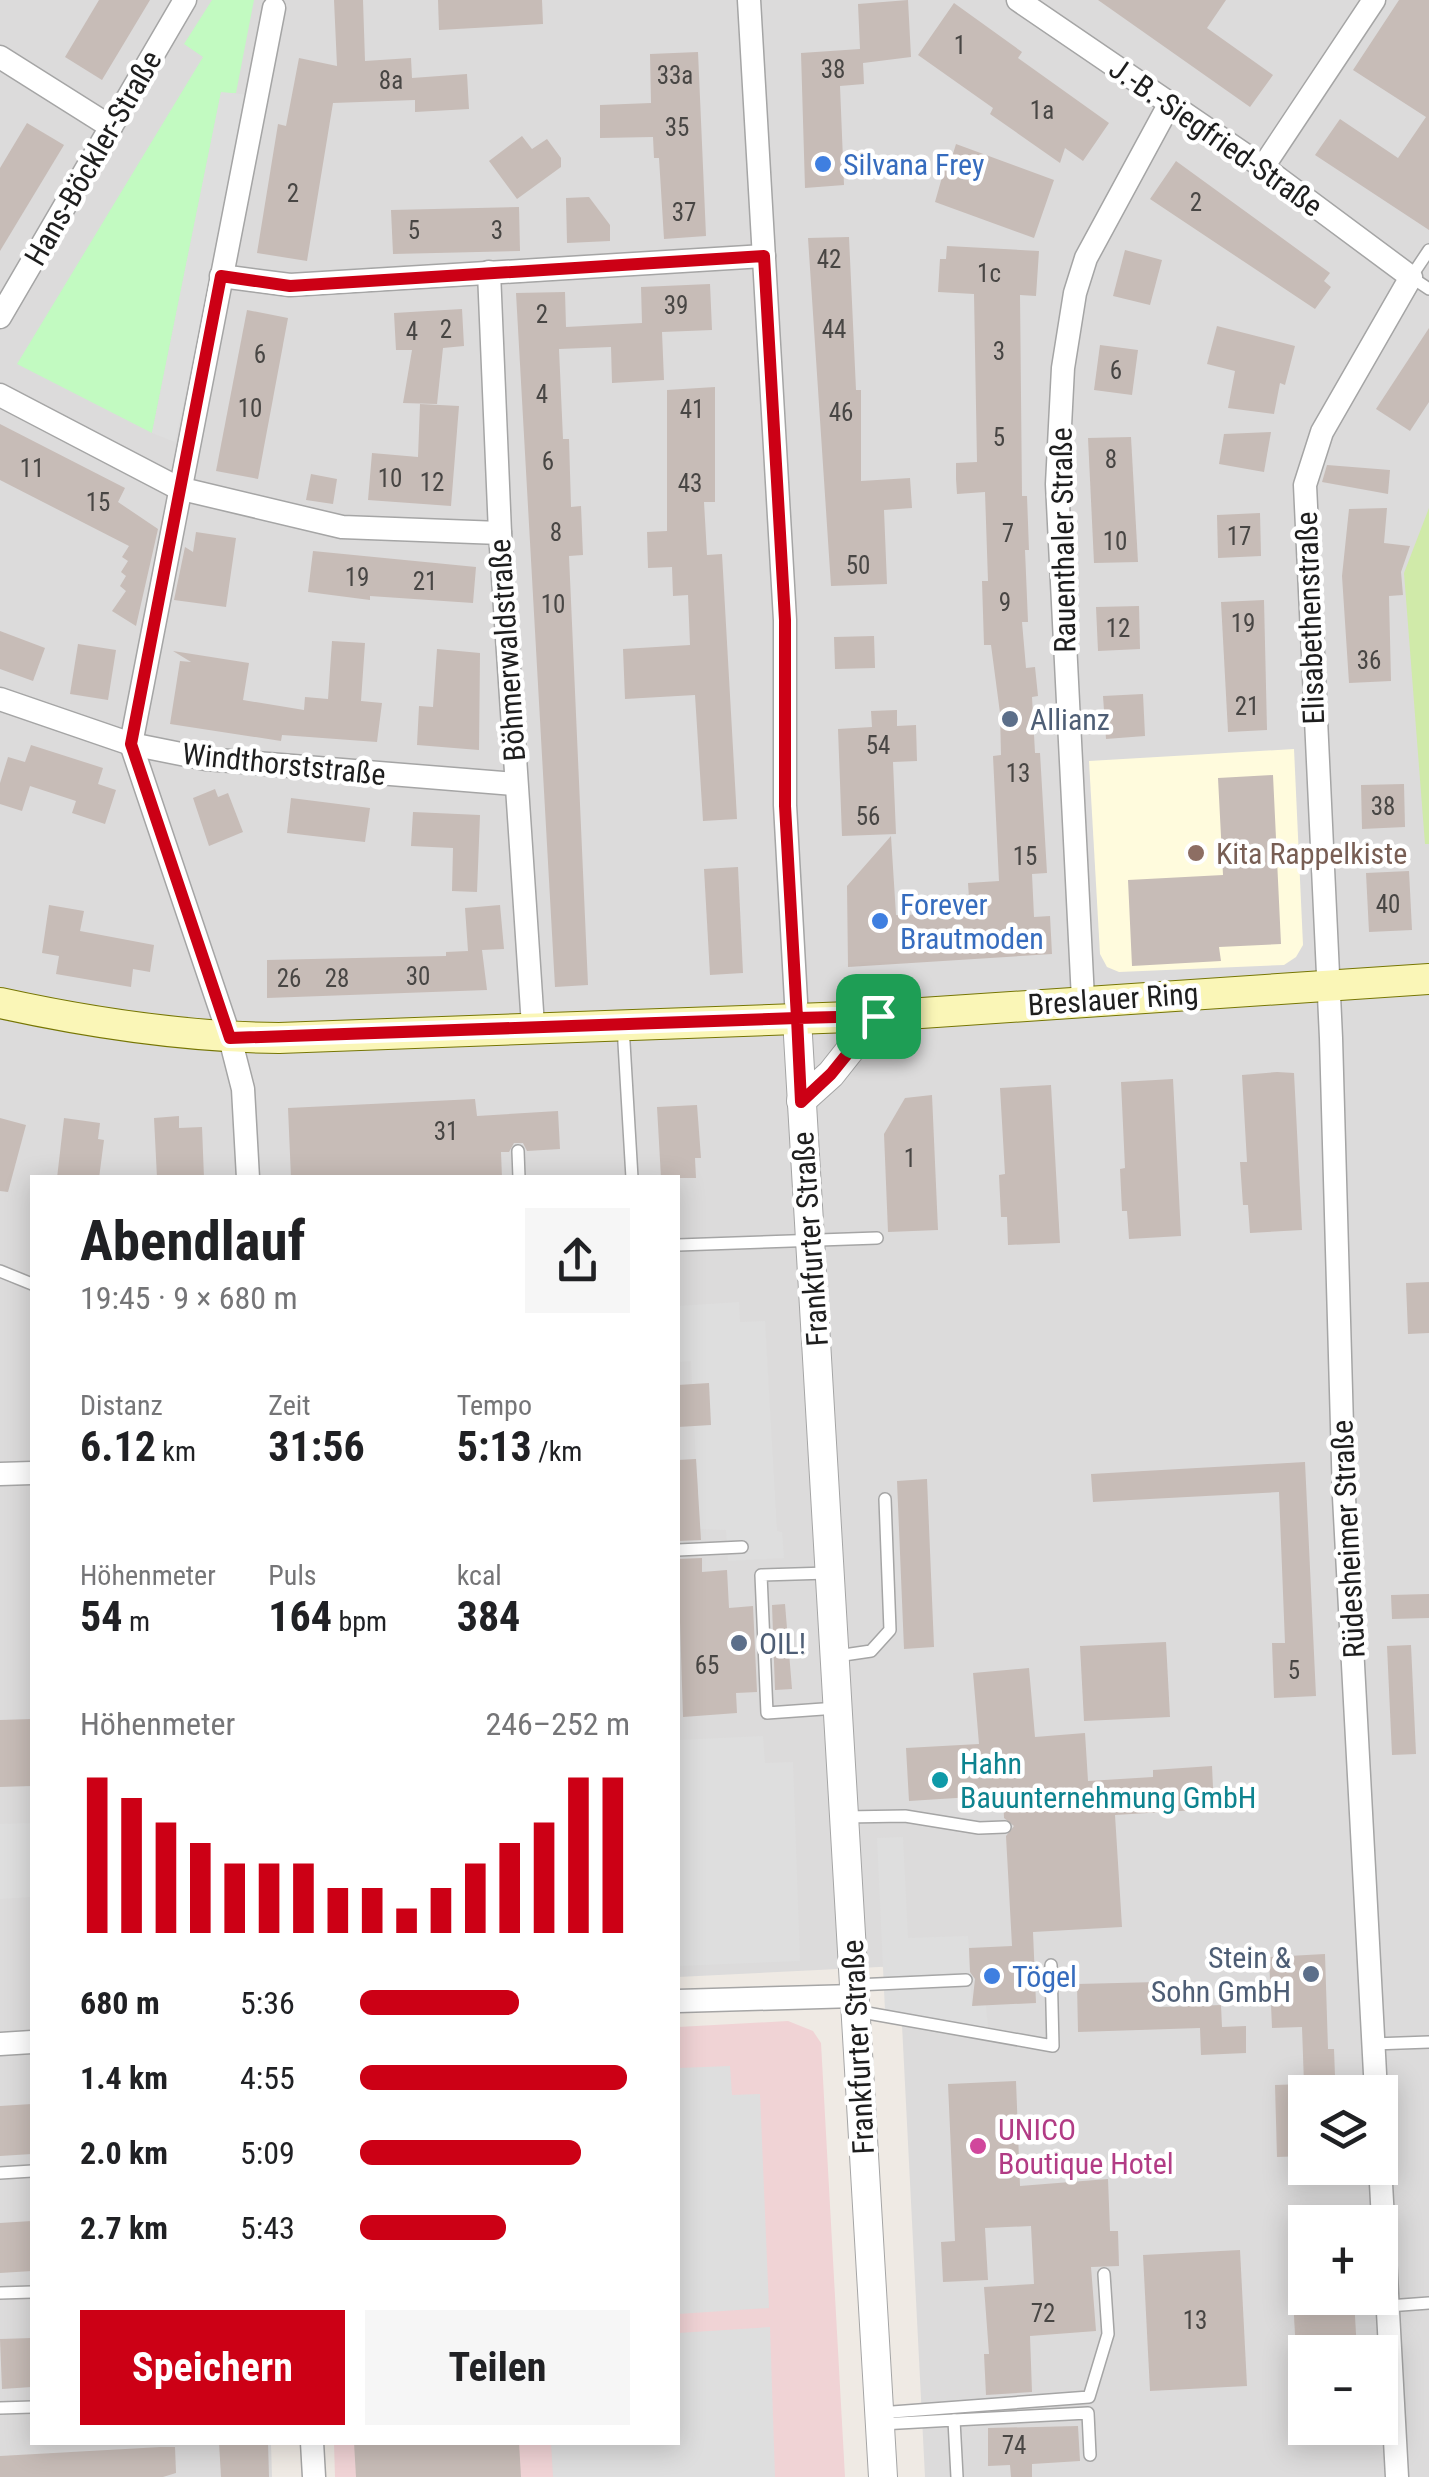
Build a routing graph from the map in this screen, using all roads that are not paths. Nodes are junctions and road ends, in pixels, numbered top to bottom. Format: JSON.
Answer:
{"nodes":[{"id":1,"x":185,"y":0,"type":"edge"},
{"id":2,"x":749,"y":0,"type":"edge"},
{"id":3,"x":1018,"y":0,"type":"edge"},
{"id":4,"x":1374,"y":0,"type":"edge"},
{"id":5,"x":274,"y":8,"type":"dead end"},
{"id":6,"x":0,"y":57,"type":"edge"},
{"id":7,"x":1170,"y":104,"type":"junction"},
{"id":8,"x":111,"y":127,"type":"junction"},
{"id":9,"x":1263,"y":168,"type":"junction"},
{"id":10,"x":1429,"y":250,"type":"edge"},
{"id":11,"x":764,"y":256,"type":"junction"},
{"id":12,"x":489,"y":272,"type":"junction"},
{"id":13,"x":221,"y":276,"type":"junction"},
{"id":14,"x":1420,"y":284,"type":"edge"},
{"id":15,"x":0,"y":317,"type":"edge"},
{"id":16,"x":0,"y":396,"type":"edge"},
{"id":17,"x":178,"y":488,"type":"junction"},
{"id":18,"x":500,"y":534,"type":"junction"},
{"id":19,"x":0,"y":699,"type":"edge"},
{"id":20,"x":131,"y":744,"type":"junction"},
{"id":21,"x":516,"y":784,"type":"junction"},
{"id":22,"x":1429,"y":978,"type":"edge"},
{"id":23,"x":1326,"y":986,"type":"junction"},
{"id":24,"x":1083,"y":1000,"type":"junction"},
{"id":25,"x":0,"y":1002,"type":"edge"},
{"id":26,"x":878,"y":1016,"type":"junction"},
{"id":27,"x":797,"y":1018,"type":"junction"},
{"id":28,"x":533,"y":1026,"type":"junction"},
{"id":29,"x":623,"y":1026,"type":"junction"},
{"id":30,"x":230,"y":1038,"type":"junction"},
{"id":31,"x":801,"y":1102,"type":"junction"},
{"id":32,"x":518,"y":1151,"type":"dead end"},
{"id":33,"x":248,"y":1175,"type":"edge"},
{"id":34,"x":519,"y":1175,"type":"edge"},
{"id":35,"x":632,"y":1175,"type":"edge"},
{"id":36,"x":877,"y":1238,"type":"dead end"},
{"id":37,"x":811,"y":1241,"type":"junction"},
{"id":38,"x":680,"y":1245,"type":"edge"},
{"id":39,"x":0,"y":1270,"type":"edge"},
{"id":40,"x":30,"y":1283,"type":"edge"},
{"id":41,"x":30,"y":1473,"type":"edge"},
{"id":42,"x":0,"y":1474,"type":"edge"},
{"id":43,"x":885,"y":1499,"type":"dead end"},
{"id":44,"x":742,"y":1547,"type":"dead end"},
{"id":45,"x":680,"y":1550,"type":"edge"},
{"id":46,"x":832,"y":1572,"type":"junction"},
{"id":47,"x":837,"y":1656,"type":"junction"},
{"id":48,"x":840,"y":1708,"type":"junction"},
{"id":49,"x":845,"y":1816,"type":"junction"},
{"id":50,"x":1005,"y":1827,"type":"dead end"},
{"id":51,"x":1051,"y":1965,"type":"dead end"},
{"id":52,"x":966,"y":1980,"type":"dead end"},
{"id":53,"x":855,"y":1998,"type":"junction"},
{"id":54,"x":680,"y":2002,"type":"edge"},
{"id":55,"x":30,"y":2042,"type":"edge"},
{"id":56,"x":1429,"y":2042,"type":"edge"},
{"id":57,"x":0,"y":2044,"type":"edge"},
{"id":58,"x":1374,"y":2044,"type":"junction"},
{"id":59,"x":1375,"y":2075,"type":"edge"},
{"id":60,"x":0,"y":2172,"type":"edge"},
{"id":61,"x":30,"y":2172,"type":"edge"},
{"id":62,"x":1104,"y":2274,"type":"dead end"},
{"id":63,"x":30,"y":2292,"type":"edge"},
{"id":64,"x":0,"y":2293,"type":"edge"},
{"id":65,"x":1429,"y":2304,"type":"edge"},
{"id":66,"x":1398,"y":2306,"type":"edge"},
{"id":67,"x":1388,"y":2315,"type":"edge"},
{"id":68,"x":30,"y":2407,"type":"edge"},
{"id":69,"x":0,"y":2408,"type":"edge"},
{"id":70,"x":880,"y":2418,"type":"junction"},
{"id":71,"x":954,"y":2420,"type":"junction"},
{"id":72,"x":312,"y":2445,"type":"edge"},
{"id":73,"x":1090,"y":2455,"type":"dead end"},
{"id":74,"x":314,"y":2477,"type":"edge"},
{"id":75,"x":883,"y":2477,"type":"edge"},
{"id":76,"x":957,"y":2477,"type":"edge"},
{"id":77,"x":1397,"y":2477,"type":"edge"}],
"edges":[{"from":1,"to":8,"type":"street","name":"Hans-Böckler-Straße"},
{"from":2,"to":11,"type":"street","name":"Frankfurter Straße"},
{"from":3,"to":7,"type":"street","name":"J.-B.-Siegfried-Straße"},
{"from":4,"to":9,"type":"street"},
{"from":5,"to":13,"type":"street"},
{"from":6,"to":8,"type":"street"},
{"from":7,"to":9,"type":"street","name":"J.-B.-Siegfried-Straße"},
{"from":7,"to":24,"type":"street","name":"Rauenthaler Straße"},
{"from":8,"to":15,"type":"street","name":"Hans-Böckler-Straße"},
{"from":9,"to":14,"type":"street","name":"J.-B.-Siegfried-Straße"},
{"from":10,"to":14,"type":"lane"},
{"from":11,"to":12,"type":"street"},
{"from":11,"to":27,"type":"street","name":"Frankfurter Straße"},
{"from":12,"to":13,"type":"street"},
{"from":12,"to":18,"type":"street","name":"Böhmerwaldstraße"},
{"from":13,"to":17,"type":"street"},
{"from":14,"to":23,"type":"street","name":"Elisabethenstraße"},
{"from":16,"to":17,"type":"street"},
{"from":17,"to":18,"type":"street"},
{"from":17,"to":20,"type":"street"},
{"from":18,"to":21,"type":"street","name":"Böhmerwaldstraße"},
{"from":19,"to":20,"type":"street","name":"Windthorststraße"},
{"from":20,"to":21,"type":"street","name":"Windthorststraße"},
{"from":20,"to":30,"type":"street"},
{"from":21,"to":28,"type":"street","name":"Böhmerwaldstraße"},
{"from":22,"to":23,"type":"main road","name":"Breslauer Ring"},
{"from":23,"to":24,"type":"main road","name":"Breslauer Ring"},
{"from":23,"to":58,"type":"street","name":"Rüdesheimer Straße"},
{"from":24,"to":26,"type":"main road","name":"Breslauer Ring"},
{"from":25,"to":30,"type":"main road","name":"Breslauer Ring"},
{"from":26,"to":27,"type":"main road","name":"Breslauer Ring"},
{"from":26,"to":31,"type":"street"},
{"from":27,"to":29,"type":"main road","name":"Breslauer Ring"},
{"from":27,"to":31,"type":"street","name":"Frankfurter Straße"},
{"from":28,"to":29,"type":"main road","name":"Breslauer Ring"},
{"from":28,"to":30,"type":"main road","name":"Breslauer Ring"},
{"from":29,"to":35,"type":"lane"},
{"from":30,"to":33,"type":"street"},
{"from":31,"to":37,"type":"street","name":"Frankfurter Straße"},
{"from":32,"to":34,"type":"lane"},
{"from":36,"to":37,"type":"lane"},
{"from":37,"to":38,"type":"lane"},
{"from":37,"to":46,"type":"street","name":"Frankfurter Straße"},
{"from":39,"to":40,"type":"lane"},
{"from":41,"to":42,"type":"street"},
{"from":43,"to":47,"type":"lane"},
{"from":44,"to":45,"type":"lane"},
{"from":46,"to":47,"type":"street","name":"Frankfurter Straße"},
{"from":46,"to":48,"type":"lane"},
{"from":47,"to":48,"type":"street","name":"Frankfurter Straße"},
{"from":48,"to":49,"type":"street","name":"Frankfurter Straße"},
{"from":49,"to":50,"type":"lane"},
{"from":49,"to":53,"type":"street","name":"Frankfurter Straße"},
{"from":51,"to":53,"type":"lane"},
{"from":52,"to":53,"type":"lane"},
{"from":53,"to":54,"type":"street"},
{"from":53,"to":70,"type":"street","name":"Frankfurter Straße"},
{"from":55,"to":57,"type":"street"},
{"from":56,"to":58,"type":"lane"},
{"from":58,"to":59,"type":"street","name":"Rüdesheimer Straße"},
{"from":60,"to":61,"type":"lane"},
{"from":62,"to":70,"type":"lane"},
{"from":63,"to":64,"type":"lane"},
{"from":65,"to":66,"type":"lane"},
{"from":67,"to":77,"type":"street"},
{"from":68,"to":69,"type":"lane"},
{"from":70,"to":71,"type":"lane"},
{"from":70,"to":75,"type":"street","name":"Frankfurter Straße"},
{"from":71,"to":73,"type":"lane"},
{"from":71,"to":76,"type":"lane"},
{"from":72,"to":74,"type":"street"}]}
